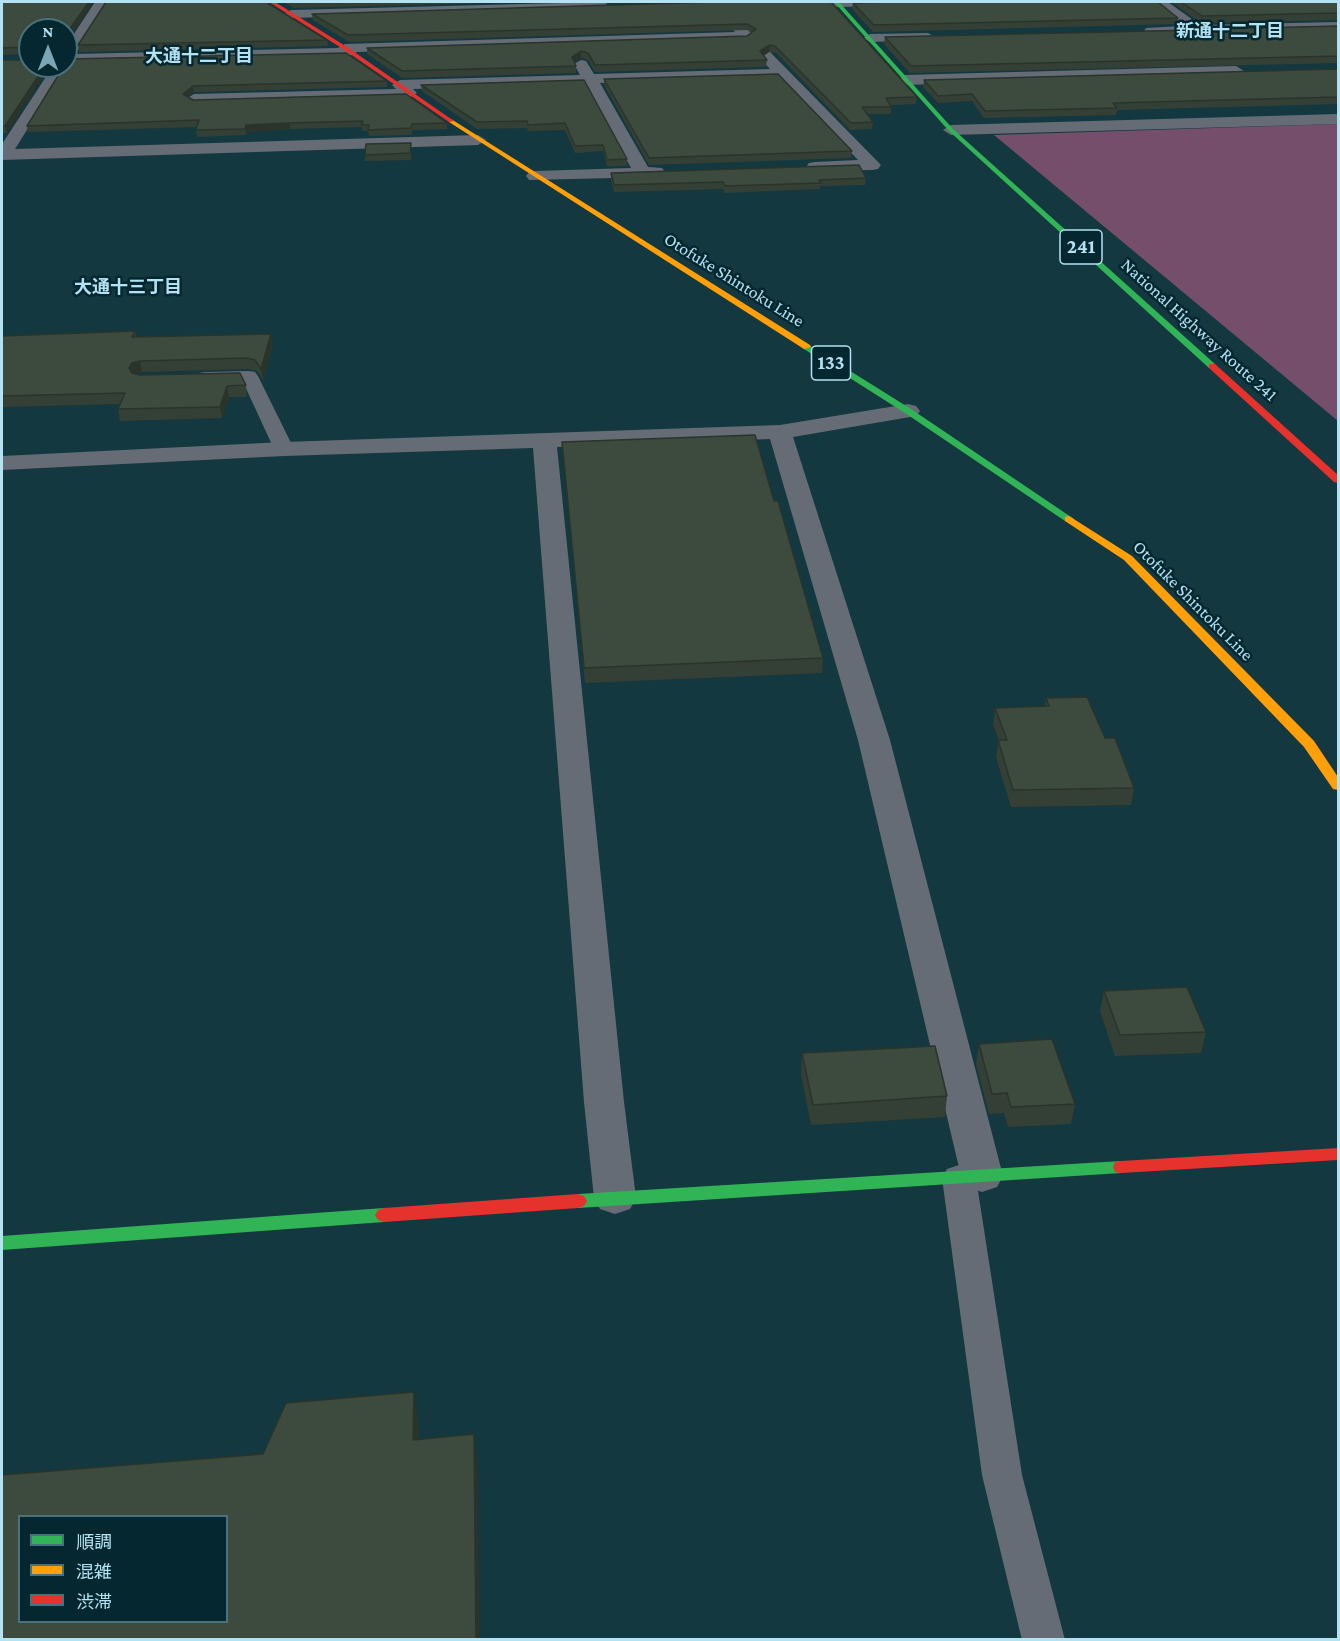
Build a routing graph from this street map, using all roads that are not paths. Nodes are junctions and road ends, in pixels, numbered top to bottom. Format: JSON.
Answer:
{"nodes":[{"id":1,"x":101,"y":2,"type":"edge"},
{"id":2,"x":272,"y":2,"type":"edge"},
{"id":3,"x":711,"y":2,"type":"edge"},
{"id":4,"x":836,"y":2,"type":"edge"},
{"id":5,"x":889,"y":2,"type":"edge"},
{"id":6,"x":1160,"y":2,"type":"edge"},
{"id":7,"x":548,"y":4,"type":"edge"},
{"id":8,"x":621,"y":5,"type":"edge"},
{"id":9,"x":291,"y":14,"type":"junction"},
{"id":10,"x":1338,"y":26,"type":"edge"},
{"id":11,"x":1197,"y":30,"type":"junction"},
{"id":12,"x":1138,"y":31,"type":"edge"},
{"id":13,"x":747,"y":36,"type":"junction"},
{"id":14,"x":940,"y":36,"type":"edge"},
{"id":15,"x":870,"y":38,"type":"junction"},
{"id":16,"x":78,"y":39,"type":"edge"},
{"id":17,"x":569,"y":41,"type":"junction"},
{"id":18,"x":1214,"y":44,"type":"edge"},
{"id":19,"x":348,"y":50,"type":"junction"},
{"id":20,"x":1232,"y":57,"type":"edge"},
{"id":21,"x":78,"y":59,"type":"edge"},
{"id":22,"x":208,"y":66,"type":"junction"},
{"id":23,"x":783,"y":73,"type":"junction"},
{"id":24,"x":52,"y":78,"type":"edge"},
{"id":25,"x":590,"y":79,"type":"junction"},
{"id":26,"x":905,"y":80,"type":"junction"},
{"id":27,"x":405,"y":89,"type":"junction"},
{"id":28,"x":1294,"y":106,"type":"edge"},
{"id":29,"x":1338,"y":119,"type":"edge"},
{"id":30,"x":1311,"y":120,"type":"junction"},
{"id":31,"x":181,"y":129,"type":"edge"},
{"id":32,"x":951,"y":130,"type":"junction"},
{"id":33,"x":478,"y":140,"type":"junction"},
{"id":34,"x":172,"y":150,"type":"junction"},
{"id":35,"x":2,"y":155,"type":"edge"},
{"id":36,"x":803,"y":167,"type":"edge"},
{"id":37,"x":677,"y":171,"type":"edge"},
{"id":38,"x":642,"y":172,"type":"junction"},
{"id":39,"x":535,"y":176,"type":"junction"},
{"id":40,"x":189,"y":378,"type":"edge"},
{"id":41,"x":908,"y":411,"type":"junction"},
{"id":42,"x":780,"y":432,"type":"junction"},
{"id":43,"x":544,"y":440,"type":"junction"},
{"id":44,"x":284,"y":449,"type":"junction"},
{"id":45,"x":2,"y":463,"type":"edge"},
{"id":46,"x":1338,"y":480,"type":"edge"},
{"id":47,"x":1338,"y":786,"type":"edge"},
{"id":48,"x":1338,"y":1154,"type":"edge"},
{"id":49,"x":970,"y":1177,"type":"junction"},
{"id":50,"x":615,"y":1198,"type":"junction"},
{"id":51,"x":2,"y":1243,"type":"edge"},
{"id":52,"x":1044,"y":1640,"type":"edge"}],
"edges":[{"from":1,"to":16,"type":"street"},
{"from":2,"to":9,"type":"main road","name":"Otofuke Shintoku Line","number":"133"},
{"from":3,"to":13,"type":"street"},
{"from":4,"to":5,"type":"street"},
{"from":4,"to":15,"type":"main road","name":"National Highway Route 241","number":"241"},
{"from":6,"to":11,"type":"street"},
{"from":7,"to":8,"type":"street"},
{"from":7,"to":9,"type":"street"},
{"from":7,"to":17,"type":"street"},
{"from":9,"to":19,"type":"main road","name":"Otofuke Shintoku Line","number":"133"},
{"from":10,"to":11,"type":"street"},
{"from":11,"to":12,"type":"street"},
{"from":11,"to":18,"type":"street"},
{"from":13,"to":17,"type":"street"},
{"from":13,"to":23,"type":"street"},
{"from":14,"to":15,"type":"street"},
{"from":15,"to":26,"type":"main road","name":"National Highway Route 241","number":"241"},
{"from":17,"to":19,"type":"street"},
{"from":17,"to":25,"type":"street"},
{"from":19,"to":22,"type":"street"},
{"from":19,"to":27,"type":"main road","name":"Otofuke Shintoku Line","number":"133"},
{"from":20,"to":26,"type":"street"},
{"from":21,"to":22,"type":"street"},
{"from":22,"to":27,"type":"street"},
{"from":23,"to":25,"type":"street"},
{"from":23,"to":36,"type":"street"},
{"from":24,"to":35,"type":"street"},
{"from":25,"to":27,"type":"street"},
{"from":25,"to":38,"type":"street"},
{"from":26,"to":32,"type":"main road","name":"National Highway Route 241","number":"241"},
{"from":27,"to":33,"type":"main road","name":"Otofuke Shintoku Line","number":"133"},
{"from":28,"to":30,"type":"street"},
{"from":29,"to":30,"type":"street"},
{"from":30,"to":32,"type":"street"},
{"from":31,"to":34,"type":"street"},
{"from":32,"to":46,"type":"main road","name":"National Highway Route 241","number":"241"},
{"from":33,"to":34,"type":"street"},
{"from":33,"to":39,"type":"main road","name":"Otofuke Shintoku Line","number":"133"},
{"from":34,"to":35,"type":"street"},
{"from":37,"to":38,"type":"street"},
{"from":38,"to":39,"type":"street"},
{"from":39,"to":41,"type":"main road","name":"Otofuke Shintoku Line","number":"133"},
{"from":40,"to":44,"type":"lane"},
{"from":41,"to":42,"type":"street"},
{"from":41,"to":47,"type":"main road","name":"Otofuke Shintoku Line","number":"133"},
{"from":42,"to":43,"type":"street"},
{"from":42,"to":49,"type":"street"},
{"from":43,"to":44,"type":"street"},
{"from":43,"to":50,"type":"street"},
{"from":44,"to":45,"type":"street"},
{"from":48,"to":49,"type":"main road"},
{"from":49,"to":50,"type":"main road"},
{"from":49,"to":52,"type":"lane"},
{"from":50,"to":51,"type":"main road"}]}
